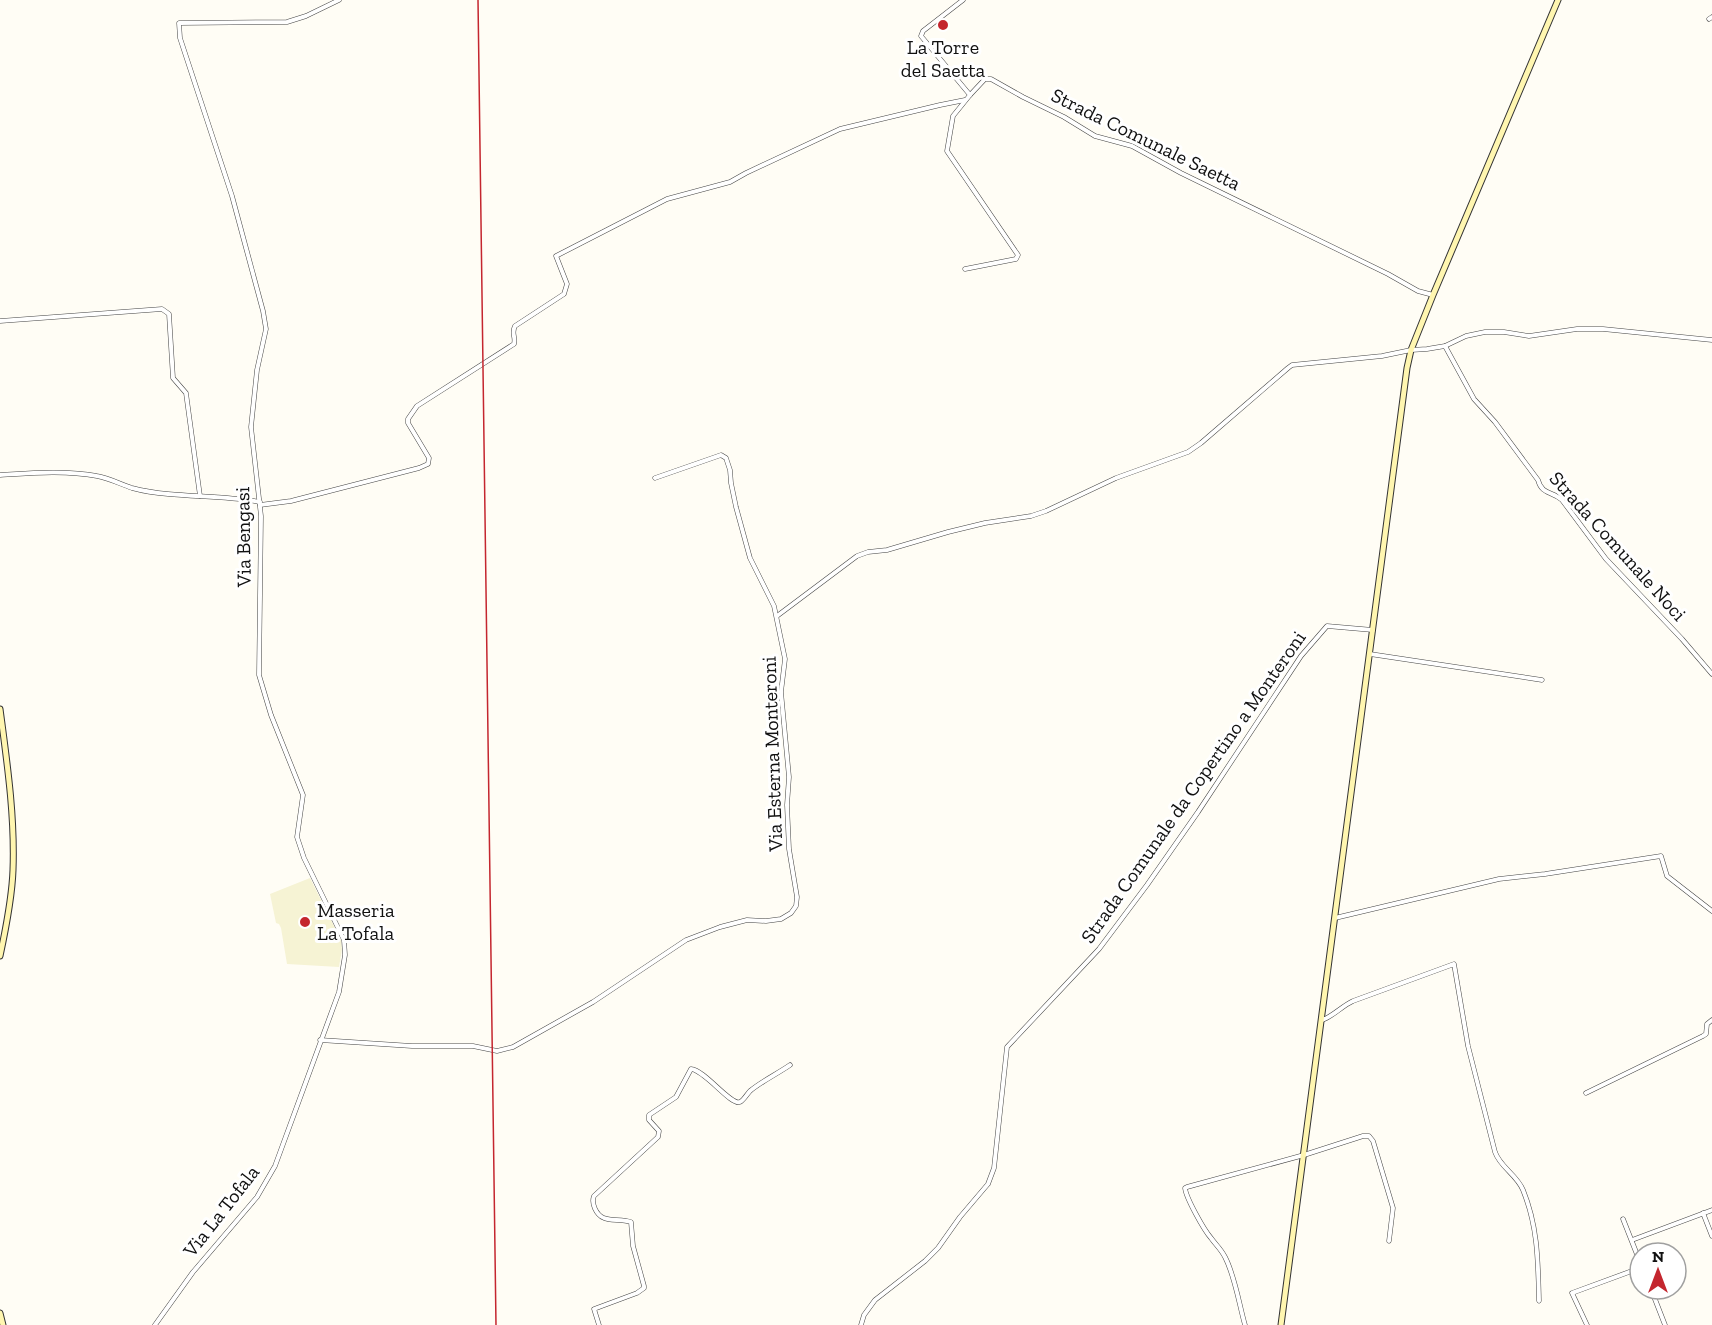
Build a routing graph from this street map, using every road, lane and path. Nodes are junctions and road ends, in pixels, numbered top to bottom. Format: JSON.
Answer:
{"nodes":[{"id":1,"x":339,"y":0,"type":"edge"},
{"id":2,"x":963,"y":0,"type":"edge"},
{"id":3,"x":1558,"y":0,"type":"edge"},
{"id":4,"x":970,"y":95,"type":"junction"},
{"id":5,"x":965,"y":100,"type":"junction"},
{"id":6,"x":964,"y":269,"type":"dead end"},
{"id":7,"x":1433,"y":295,"type":"junction"},
{"id":8,"x":0,"y":321,"type":"edge"},
{"id":9,"x":1712,"y":340,"type":"edge"},
{"id":10,"x":1445,"y":346,"type":"junction"},
{"id":11,"x":1411,"y":350,"type":"junction"},
{"id":12,"x":0,"y":475,"type":"edge"},
{"id":13,"x":655,"y":478,"type":"dead end"},
{"id":14,"x":200,"y":496,"type":"junction"},
{"id":15,"x":260,"y":503,"type":"junction"},
{"id":16,"x":777,"y":616,"type":"junction"},
{"id":17,"x":1373,"y":630,"type":"junction"},
{"id":18,"x":1370,"y":654,"type":"junction"},
{"id":19,"x":1712,"y":674,"type":"edge"},
{"id":20,"x":1542,"y":680,"type":"dead end"},
{"id":21,"x":0,"y":709,"type":"edge"},
{"id":22,"x":1712,"y":911,"type":"edge"},
{"id":23,"x":1335,"y":918,"type":"junction"},
{"id":24,"x":0,"y":956,"type":"edge"},
{"id":25,"x":1322,"y":1020,"type":"junction"},
{"id":26,"x":1712,"y":1020,"type":"edge"},
{"id":27,"x":320,"y":1040,"type":"junction"},
{"id":28,"x":790,"y":1065,"type":"dead end"},
{"id":29,"x":1586,"y":1093,"type":"dead end"},
{"id":30,"x":1304,"y":1155,"type":"junction"},
{"id":31,"x":1712,"y":1210,"type":"edge"},
{"id":32,"x":1703,"y":1213,"type":"junction"},
{"id":33,"x":1623,"y":1219,"type":"dead end"},
{"id":34,"x":1712,"y":1236,"type":"edge"},
{"id":35,"x":1632,"y":1240,"type":"joint"},
{"id":36,"x":1389,"y":1241,"type":"dead end"},
{"id":37,"x":1628,"y":1272,"type":"edge"},
{"id":38,"x":1539,"y":1300,"type":"dead end"},
{"id":39,"x":1656,"y":1301,"type":"edge"},
{"id":40,"x":0,"y":1313,"type":"edge"},
{"id":41,"x":3,"y":1325,"type":"edge"},
{"id":42,"x":155,"y":1325,"type":"edge"},
{"id":43,"x":599,"y":1325,"type":"edge"},
{"id":44,"x":861,"y":1325,"type":"edge"},
{"id":45,"x":1245,"y":1325,"type":"edge"},
{"id":46,"x":1281,"y":1325,"type":"edge"},
{"id":47,"x":1587,"y":1325,"type":"edge"},
{"id":48,"x":1665,"y":1325,"type":"edge"}],
"edges":[{"from":1,"to":15,"type":"street","name":"Via Bengasi"},
{"from":2,"to":4,"type":"street"},
{"from":3,"to":7,"type":"street"},
{"from":4,"to":5,"type":"street"},
{"from":4,"to":7,"type":"street","name":"Strada Comunale Saetta"},
{"from":5,"to":6,"type":"street"},
{"from":5,"to":15,"type":"street"},
{"from":7,"to":11,"type":"street"},
{"from":8,"to":14,"type":"street"},
{"from":9,"to":10,"type":"street"},
{"from":10,"to":11,"type":"street"},
{"from":10,"to":19,"type":"street","name":"Strada Comunale Noci"},
{"from":11,"to":16,"type":"street"},
{"from":11,"to":17,"type":"street"},
{"from":12,"to":14,"type":"street"},
{"from":13,"to":16,"type":"street","name":"Via Esterna Monteroni"},
{"from":14,"to":15,"type":"street"},
{"from":15,"to":27,"type":"street","name":"Via Bengasi"},
{"from":16,"to":27,"type":"street","name":"Via Esterna Monteroni"},
{"from":17,"to":18,"type":"street"},
{"from":17,"to":44,"type":"street","name":"Strada Comunale da Copertino a Monteroni"},
{"from":18,"to":20,"type":"street"},
{"from":18,"to":23,"type":"street"},
{"from":21,"to":24,"type":"street"},
{"from":22,"to":23,"type":"street"},
{"from":23,"to":25,"type":"street"},
{"from":25,"to":30,"type":"street"},
{"from":25,"to":38,"type":"street"},
{"from":26,"to":29,"type":"street"},
{"from":27,"to":42,"type":"street","name":"Via La Tofala"},
{"from":28,"to":43,"type":"street"},
{"from":30,"to":36,"type":"street"},
{"from":30,"to":45,"type":"street"},
{"from":30,"to":46,"type":"street"},
{"from":31,"to":32,"type":"street"},
{"from":32,"to":34,"type":"street"},
{"from":32,"to":35,"type":"street"},
{"from":33,"to":35,"type":"street"},
{"from":37,"to":47,"type":"street"},
{"from":39,"to":48,"type":"street"},
{"from":40,"to":41,"type":"street"}]}
